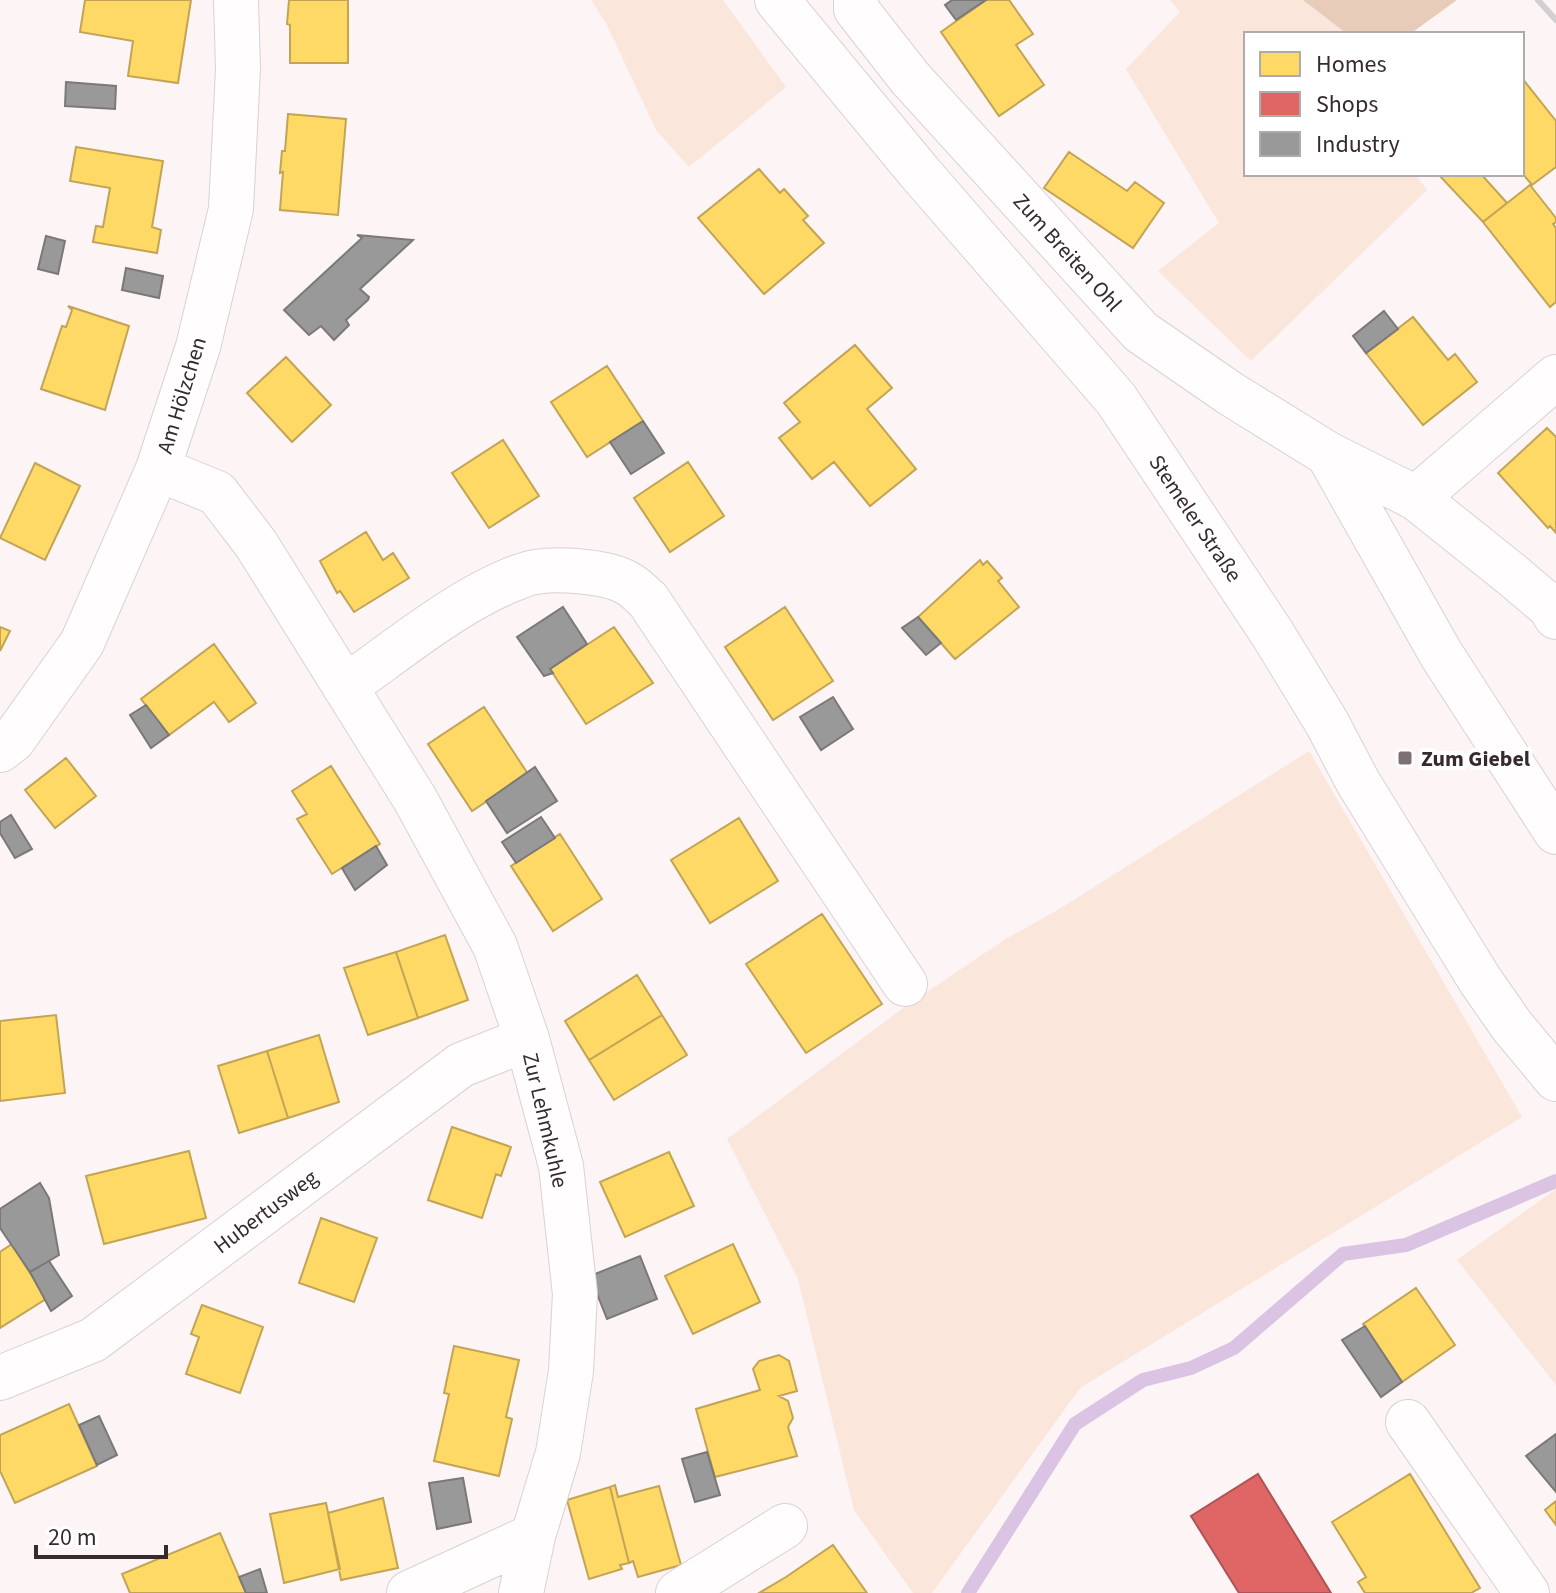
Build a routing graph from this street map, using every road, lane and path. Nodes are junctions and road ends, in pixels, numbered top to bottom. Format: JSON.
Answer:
{"nodes":[{"id":1,"x":236,"y":0,"type":"edge"},
{"id":2,"x":777,"y":0,"type":"edge"},
{"id":3,"x":856,"y":0,"type":"edge"},
{"id":4,"x":1556,"y":377,"type":"edge"},
{"id":5,"x":1328,"y":454,"type":"junction"},
{"id":6,"x":158,"y":469,"type":"junction"},
{"id":7,"x":1416,"y":498,"type":"junction"},
{"id":8,"x":1556,"y":617,"type":"edge"},
{"id":9,"x":345,"y":687,"type":"junction"},
{"id":10,"x":0,"y":750,"type":"edge"},
{"id":11,"x":1556,"y":832,"type":"edge"},
{"id":12,"x":905,"y":984,"type":"dead end"},
{"id":13,"x":527,"y":1039,"type":"junction"},
{"id":14,"x":1554,"y":1073,"type":"edge"},
{"id":15,"x":0,"y":1378,"type":"edge"},
{"id":16,"x":1408,"y":1422,"type":"dead end"},
{"id":17,"x":785,"y":1526,"type":"dead end"},
{"id":18,"x":533,"y":1536,"type":"junction"},
{"id":19,"x":409,"y":1593,"type":"edge"},
{"id":20,"x":521,"y":1593,"type":"edge"},
{"id":21,"x":678,"y":1593,"type":"edge"},
{"id":22,"x":1527,"y":1593,"type":"edge"}],
"edges":[{"from":1,"to":6,"type":"street","name":"Am Hölzchen"},
{"from":2,"to":14,"type":"street","name":"Stemeler Straße"},
{"from":3,"to":5,"type":"street","name":"Zum Breiten Ohl"},
{"from":4,"to":7,"type":"street"},
{"from":5,"to":7,"type":"street","name":"Zum Breiten Ohl"},
{"from":5,"to":11,"type":"street","name":"Zum Breiten Ohl"},
{"from":6,"to":9,"type":"street","name":"Zur Lehmkuhle"},
{"from":6,"to":10,"type":"street","name":"Am Hölzchen"},
{"from":7,"to":8,"type":"street","name":"Zum Breiten Ohl"},
{"from":9,"to":12,"type":"street"},
{"from":9,"to":13,"type":"street","name":"Zur Lehmkuhle"},
{"from":13,"to":15,"type":"street","name":"Hubertusweg"},
{"from":13,"to":18,"type":"street","name":"Zur Lehmkuhle"},
{"from":16,"to":22,"type":"street"},
{"from":17,"to":21,"type":"street"},
{"from":18,"to":19,"type":"street"},
{"from":18,"to":20,"type":"street","name":"Zur Lehmkuhle"}]}
